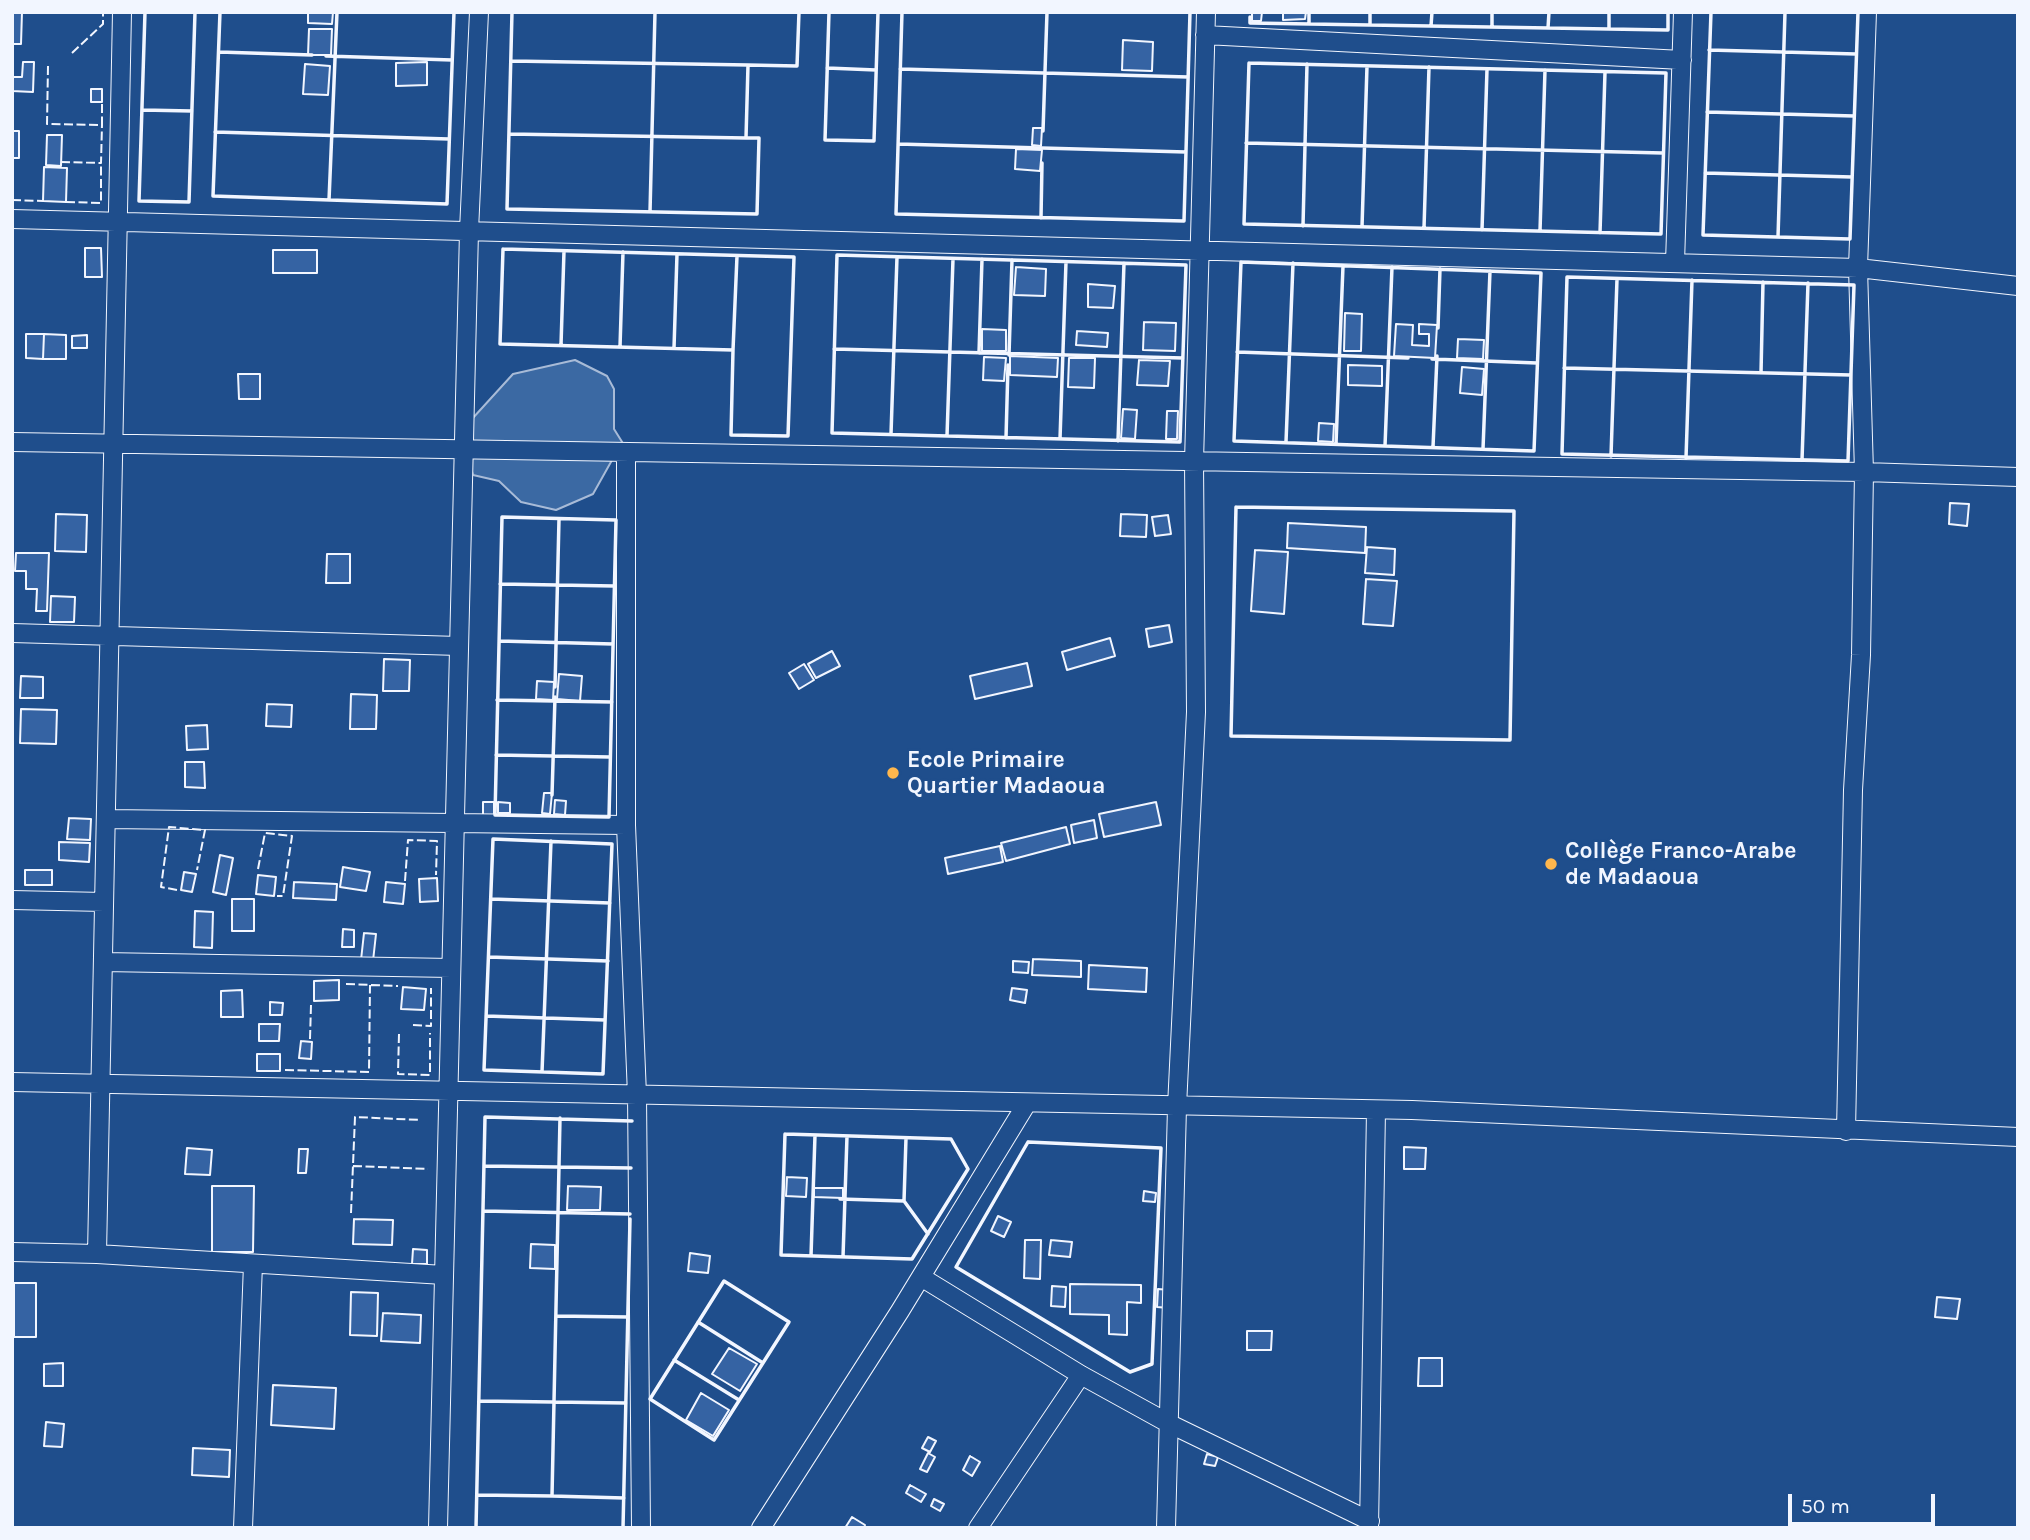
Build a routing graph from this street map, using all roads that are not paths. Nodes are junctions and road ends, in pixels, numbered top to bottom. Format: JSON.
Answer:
{"nodes":[{"id":1,"x":122,"y":12,"type":"edge"},
{"id":2,"x":479,"y":12,"type":"edge"},
{"id":3,"x":1206,"y":12,"type":"edge"},
{"id":4,"x":1683,"y":12,"type":"edge"},
{"id":5,"x":1867,"y":12,"type":"edge"},
{"id":6,"x":1205,"y":35,"type":"junction"},
{"id":7,"x":1682,"y":60,"type":"junction"},
{"id":8,"x":12,"y":219,"type":"edge"},
{"id":9,"x":118,"y":222,"type":"junction"},
{"id":10,"x":469,"y":231,"type":"junction"},
{"id":11,"x":1199,"y":251,"type":"junction"},
{"id":12,"x":1675,"y":263,"type":"junction"},
{"id":13,"x":1858,"y":268,"type":"junction"},
{"id":14,"x":2018,"y":286,"type":"edge"},
{"id":15,"x":12,"y":442,"type":"edge"},
{"id":16,"x":113,"y":444,"type":"junction"},
{"id":17,"x":464,"y":450,"type":"junction"},
{"id":18,"x":625,"y":453,"type":"junction"},
{"id":19,"x":1194,"y":463,"type":"junction"},
{"id":20,"x":1864,"y":472,"type":"junction"},
{"id":21,"x":2018,"y":477,"type":"edge"},
{"id":22,"x":12,"y":633,"type":"edge"},
{"id":23,"x":109,"y":635,"type":"junction"},
{"id":24,"x":459,"y":646,"type":"junction"},
{"id":25,"x":106,"y":819,"type":"junction"},
{"id":26,"x":455,"y":822,"type":"junction"},
{"id":27,"x":626,"y":825,"type":"junction"},
{"id":28,"x":12,"y":900,"type":"edge"},
{"id":29,"x":104,"y":902,"type":"junction"},
{"id":30,"x":103,"y":962,"type":"junction"},
{"id":31,"x":451,"y":968,"type":"junction"},
{"id":32,"x":12,"y":1082,"type":"edge"},
{"id":33,"x":100,"y":1084,"type":"junction"},
{"id":34,"x":449,"y":1091,"type":"junction"},
{"id":35,"x":637,"y":1095,"type":"junction"},
{"id":36,"x":1027,"y":1103,"type":"junction"},
{"id":37,"x":1177,"y":1107,"type":"junction"},
{"id":38,"x":1376,"y":1110,"type":"junction"},
{"id":39,"x":1846,"y":1131,"type":"junction"},
{"id":40,"x":2018,"y":1137,"type":"edge"},
{"id":41,"x":12,"y":1252,"type":"edge"},
{"id":42,"x":97,"y":1254,"type":"junction"},
{"id":43,"x":253,"y":1264,"type":"junction"},
{"id":44,"x":444,"y":1275,"type":"junction"},
{"id":45,"x":921,"y":1277,"type":"junction"},
{"id":46,"x":1081,"y":1375,"type":"junction"},
{"id":47,"x":1168,"y":1423,"type":"junction"},
{"id":48,"x":1370,"y":1525,"type":"edge"},
{"id":49,"x":243,"y":1528,"type":"edge"},
{"id":50,"x":438,"y":1528,"type":"edge"},
{"id":51,"x":641,"y":1528,"type":"edge"},
{"id":52,"x":761,"y":1528,"type":"edge"},
{"id":53,"x":978,"y":1528,"type":"edge"},
{"id":54,"x":1166,"y":1528,"type":"edge"}],
"edges":[{"from":1,"to":9,"type":"street"},
{"from":2,"to":10,"type":"street"},
{"from":3,"to":6,"type":"street"},
{"from":4,"to":7,"type":"street"},
{"from":5,"to":13,"type":"street"},
{"from":6,"to":7,"type":"street"},
{"from":6,"to":11,"type":"street"},
{"from":7,"to":12,"type":"street"},
{"from":8,"to":9,"type":"street"},
{"from":9,"to":10,"type":"street"},
{"from":9,"to":16,"type":"street"},
{"from":10,"to":11,"type":"street"},
{"from":10,"to":17,"type":"street"},
{"from":11,"to":12,"type":"street"},
{"from":11,"to":19,"type":"street"},
{"from":12,"to":13,"type":"street"},
{"from":13,"to":14,"type":"street"},
{"from":13,"to":20,"type":"street"},
{"from":15,"to":16,"type":"street"},
{"from":16,"to":17,"type":"street"},
{"from":16,"to":23,"type":"street"},
{"from":17,"to":18,"type":"street"},
{"from":17,"to":24,"type":"street"},
{"from":18,"to":19,"type":"street"},
{"from":18,"to":27,"type":"street"},
{"from":19,"to":20,"type":"street"},
{"from":19,"to":37,"type":"street"},
{"from":20,"to":21,"type":"street"},
{"from":20,"to":39,"type":"street"},
{"from":22,"to":23,"type":"street"},
{"from":23,"to":24,"type":"street"},
{"from":23,"to":25,"type":"street"},
{"from":24,"to":26,"type":"street"},
{"from":25,"to":26,"type":"street"},
{"from":25,"to":29,"type":"street"},
{"from":26,"to":27,"type":"street"},
{"from":26,"to":31,"type":"street"},
{"from":27,"to":35,"type":"street"},
{"from":28,"to":29,"type":"street"},
{"from":29,"to":30,"type":"street"},
{"from":30,"to":31,"type":"street"},
{"from":30,"to":33,"type":"street"},
{"from":31,"to":34,"type":"street"},
{"from":32,"to":33,"type":"street"},
{"from":33,"to":34,"type":"street"},
{"from":33,"to":42,"type":"street"},
{"from":34,"to":35,"type":"street"},
{"from":34,"to":44,"type":"street"},
{"from":35,"to":36,"type":"street"},
{"from":35,"to":51,"type":"street"},
{"from":36,"to":37,"type":"street"},
{"from":36,"to":45,"type":"street"},
{"from":37,"to":38,"type":"street"},
{"from":37,"to":47,"type":"street"},
{"from":38,"to":39,"type":"street"},
{"from":38,"to":48,"type":"street"},
{"from":39,"to":40,"type":"street"},
{"from":41,"to":42,"type":"street"},
{"from":42,"to":43,"type":"street"},
{"from":43,"to":44,"type":"street"},
{"from":43,"to":49,"type":"street"},
{"from":44,"to":50,"type":"street"},
{"from":45,"to":46,"type":"street"},
{"from":45,"to":52,"type":"street"},
{"from":46,"to":47,"type":"street"},
{"from":46,"to":53,"type":"street"},
{"from":47,"to":48,"type":"street"},
{"from":47,"to":54,"type":"street"}]}
